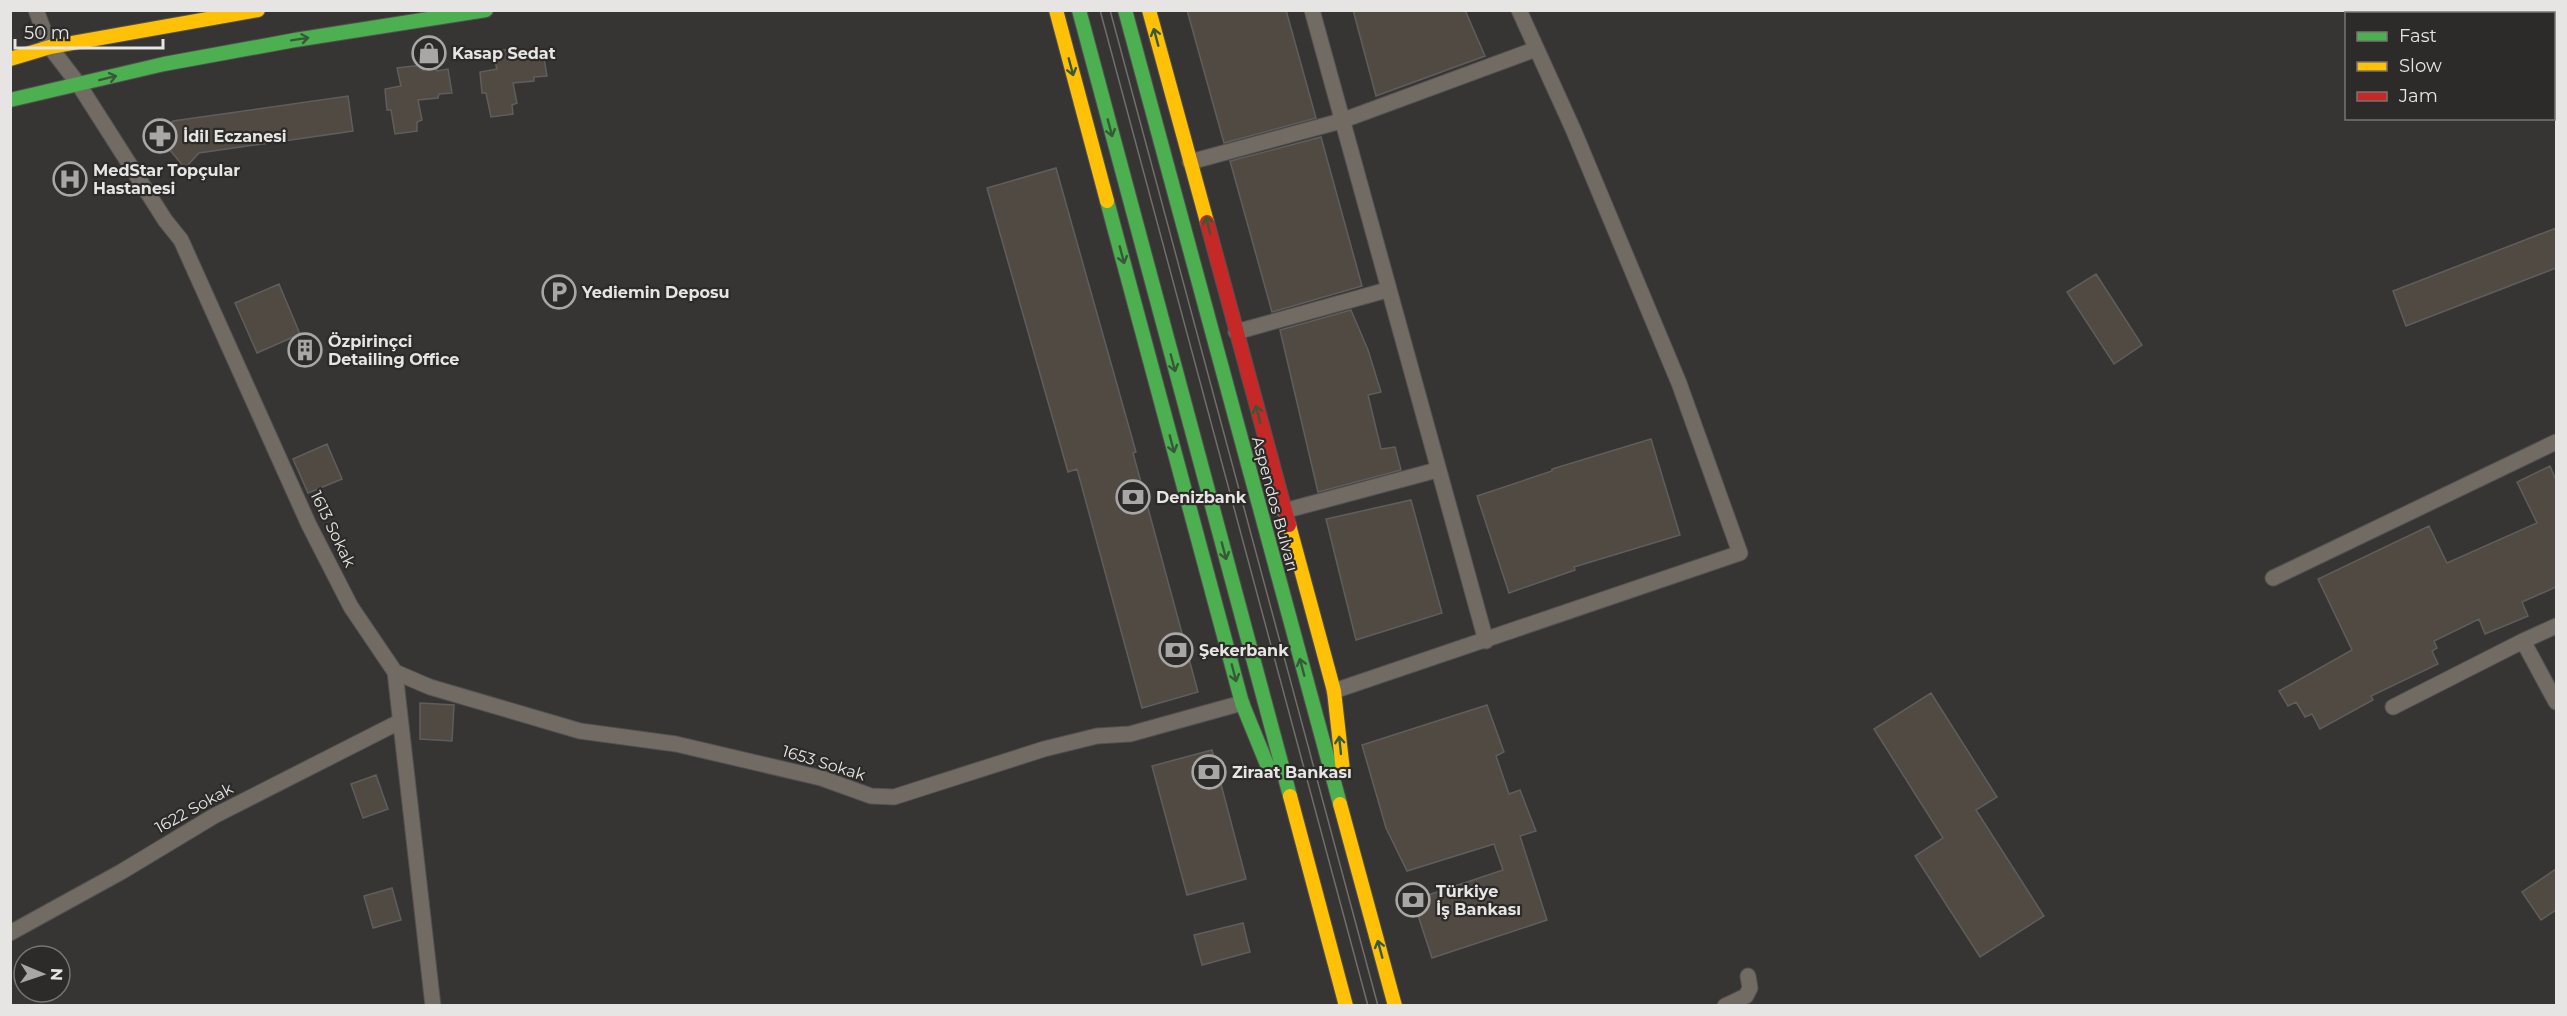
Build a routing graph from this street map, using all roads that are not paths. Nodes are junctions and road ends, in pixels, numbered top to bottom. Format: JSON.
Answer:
{"nodes":[{"id":1,"x":36,"y":10,"type":"edge"},
{"id":2,"x":258,"y":10,"type":"edge"},
{"id":3,"x":486,"y":10,"type":"edge"},
{"id":4,"x":1056,"y":10,"type":"edge"},
{"id":5,"x":1079,"y":10,"type":"edge"},
{"id":6,"x":1125,"y":10,"type":"edge"},
{"id":7,"x":1149,"y":10,"type":"edge"},
{"id":8,"x":1312,"y":10,"type":"edge"},
{"id":9,"x":1519,"y":10,"type":"edge"},
{"id":10,"x":50,"y":47,"type":"junction"},
{"id":11,"x":1536,"y":49,"type":"junction"},
{"id":12,"x":10,"y":58,"type":"edge"},
{"id":13,"x":79,"y":85,"type":"junction"},
{"id":14,"x":10,"y":100,"type":"edge"},
{"id":15,"x":1341,"y":121,"type":"junction"},
{"id":16,"x":1190,"y":162,"type":"junction"},
{"id":17,"x":1387,"y":290,"type":"junction"},
{"id":18,"x":1236,"y":332,"type":"junction"},
{"id":19,"x":2556,"y":442,"type":"edge"},
{"id":20,"x":1437,"y":470,"type":"junction"},
{"id":21,"x":1284,"y":511,"type":"junction"},
{"id":22,"x":2272,"y":579,"type":"dead end"},
{"id":23,"x":2556,"y":626,"type":"edge"},
{"id":24,"x":2523,"y":641,"type":"junction"},
{"id":25,"x":1486,"y":642,"type":"junction"},
{"id":26,"x":395,"y":672,"type":"junction"},
{"id":27,"x":1334,"y":691,"type":"junction"},
{"id":28,"x":2556,"y":702,"type":"edge"},
{"id":29,"x":1242,"y":703,"type":"junction"},
{"id":30,"x":2393,"y":707,"type":"dead end"},
{"id":31,"x":399,"y":722,"type":"junction"},
{"id":32,"x":1351,"y":845,"type":"junction"},
{"id":33,"x":1307,"y":864,"type":"junction"},
{"id":34,"x":10,"y":933,"type":"edge"},
{"id":35,"x":1748,"y":976,"type":"dead end"},
{"id":36,"x":433,"y":1005,"type":"edge"},
{"id":37,"x":1346,"y":1005,"type":"edge"},
{"id":38,"x":1395,"y":1005,"type":"edge"},
{"id":39,"x":1725,"y":1005,"type":"edge"}],
"edges":[{"from":1,"to":10,"type":"street","name":"1613 Sokak"},
{"from":2,"to":10,"type":"main road"},
{"from":13,"to":3,"type":"main road","one_way":true},
{"from":4,"to":29,"type":"main road","one_way":true},
{"from":5,"to":33,"type":"main road","one_way":true},
{"from":32,"to":6,"type":"main road","name":"Aspendos Bulvarı","one_way":true},
{"from":16,"to":7,"type":"main road","one_way":true},
{"from":8,"to":15,"type":"street"},
{"from":9,"to":11,"type":"street"},
{"from":10,"to":12,"type":"main road"},
{"from":10,"to":13,"type":"street","name":"1613 Sokak"},
{"from":11,"to":15,"type":"street"},
{"from":11,"to":25,"type":"street"},
{"from":13,"to":14,"type":"main road"},
{"from":13,"to":26,"type":"street","name":"1613 Sokak"},
{"from":15,"to":16,"type":"street"},
{"from":15,"to":17,"type":"street"},
{"from":18,"to":16,"type":"main road","one_way":true},
{"from":17,"to":18,"type":"street"},
{"from":17,"to":20,"type":"street"},
{"from":21,"to":18,"type":"main road","one_way":true},
{"from":19,"to":22,"type":"street"},
{"from":20,"to":21,"type":"street"},
{"from":20,"to":25,"type":"street"},
{"from":21,"to":27,"type":"main road"},
{"from":23,"to":24,"type":"street"},
{"from":24,"to":28,"type":"street"},
{"from":24,"to":30,"type":"street"},
{"from":25,"to":27,"type":"street"},
{"from":26,"to":29,"type":"street","name":"1653 Sokak"},
{"from":26,"to":31,"type":"street","name":"1613 Sokak"},
{"from":32,"to":27,"type":"main road","one_way":true},
{"from":29,"to":33,"type":"main road"},
{"from":31,"to":34,"type":"street","name":"1622 Sokak"},
{"from":31,"to":36,"type":"street","name":"1613 Sokak"},
{"from":38,"to":32,"type":"main road","name":"Aspendos Bulvarı","one_way":true},
{"from":33,"to":37,"type":"main road"},
{"from":35,"to":39,"type":"street"}]}
